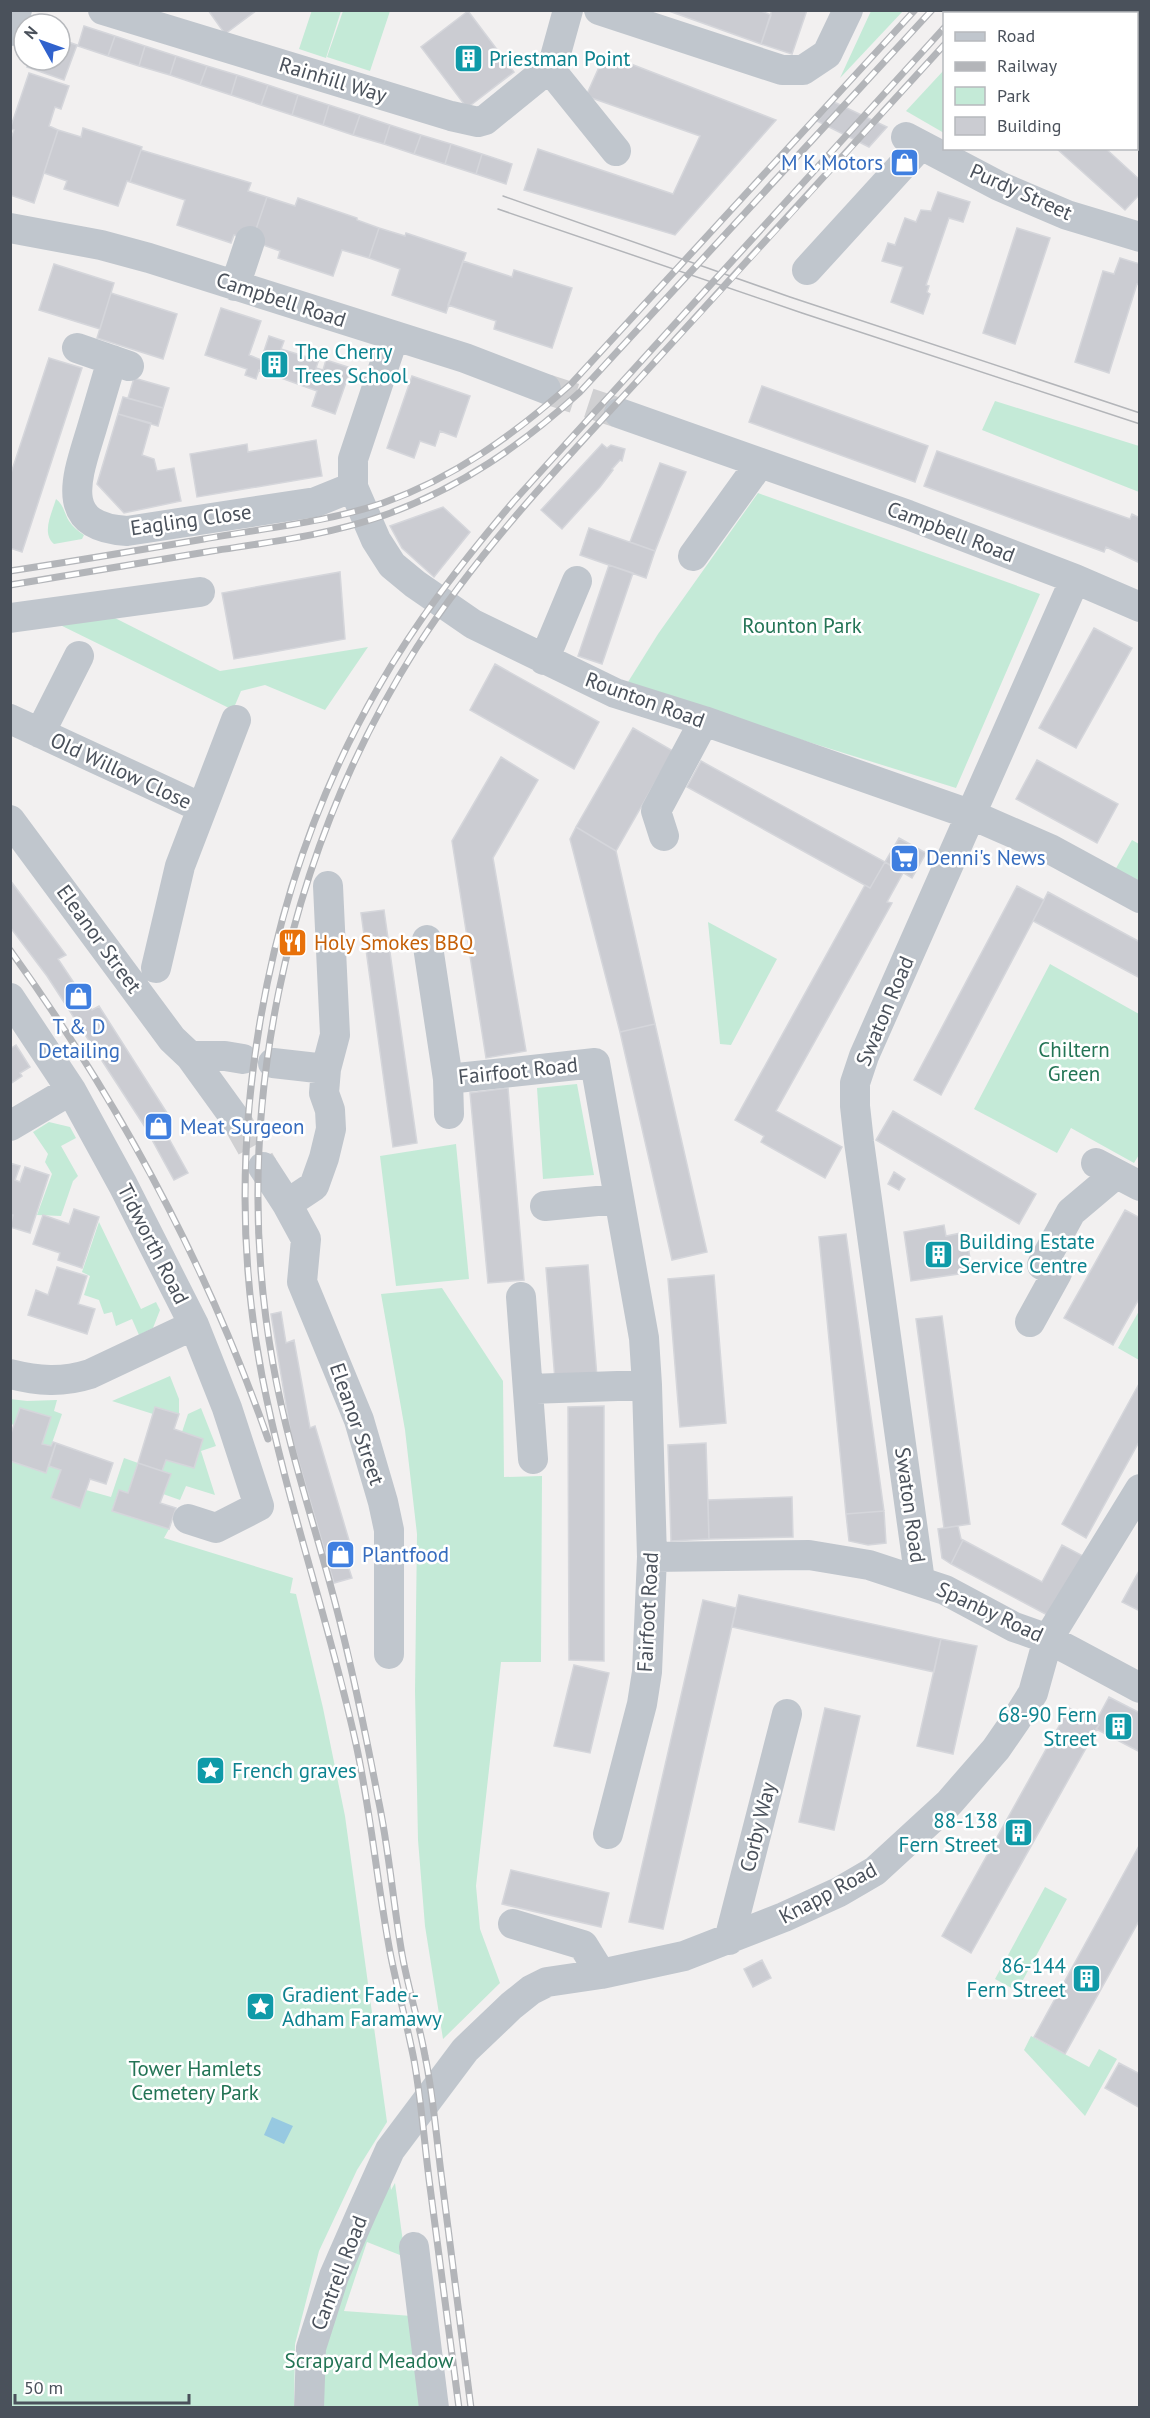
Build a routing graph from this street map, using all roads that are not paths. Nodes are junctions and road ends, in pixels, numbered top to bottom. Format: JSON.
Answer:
{"nodes":[{"id":1,"x":17,"y":10,"type":"edge"},
{"id":2,"x":103,"y":10,"type":"edge"},
{"id":3,"x":568,"y":10,"type":"edge"},
{"id":4,"x":599,"y":10,"type":"edge"},
{"id":5,"x":848,"y":10,"type":"edge"},
{"id":6,"x":10,"y":31,"type":"edge"},
{"id":7,"x":549,"y":68,"type":"junction"},
{"id":8,"x":616,"y":151,"type":"dead end"},
{"id":9,"x":10,"y":228,"type":"edge"},
{"id":10,"x":1136,"y":231,"type":"edge"},
{"id":11,"x":258,"y":244,"type":"dead end"},
{"id":12,"x":807,"y":270,"type":"dead end"},
{"id":13,"x":242,"y":288,"type":"junction"},
{"id":14,"x":394,"y":336,"type":"junction"},
{"id":15,"x":77,"y":348,"type":"dead end"},
{"id":16,"x":546,"y":389,"type":"tunnel mouth"},
{"id":17,"x":619,"y":413,"type":"tunnel mouth"},
{"id":18,"x":760,"y":463,"type":"junction"},
{"id":19,"x":353,"y":487,"type":"junction"},
{"id":20,"x":693,"y":556,"type":"dead end"},
{"id":21,"x":1075,"y":579,"type":"junction"},
{"id":22,"x":578,"y":581,"type":"dead end"},
{"id":23,"x":200,"y":592,"type":"dead end"},
{"id":24,"x":1140,"y":607,"type":"edge"},
{"id":25,"x":10,"y":618,"type":"edge"},
{"id":26,"x":79,"y":656,"type":"dead end"},
{"id":27,"x":544,"y":660,"type":"junction"},
{"id":28,"x":10,"y":719,"type":"edge"},
{"id":29,"x":236,"y":720,"type":"dead end"},
{"id":30,"x":704,"y":721,"type":"junction"},
{"id":31,"x":40,"y":733,"type":"junction"},
{"id":32,"x":202,"y":807,"type":"junction"},
{"id":33,"x":972,"y":815,"type":"junction"},
{"id":34,"x":10,"y":819,"type":"edge"},
{"id":35,"x":664,"y":836,"type":"dead end"},
{"id":36,"x":328,"y":886,"type":"dead end"},
{"id":37,"x":1140,"y":898,"type":"edge"},
{"id":38,"x":427,"y":940,"type":"dead end"},
{"id":39,"x":156,"y":968,"type":"dead end"},
{"id":40,"x":10,"y":998,"type":"edge"},
{"id":41,"x":190,"y":1056,"type":"junction"},
{"id":42,"x":243,"y":1059,"type":"dead end"},
{"id":43,"x":273,"y":1063,"type":"dead end"},
{"id":44,"x":326,"y":1069,"type":"junction"},
{"id":45,"x":448,"y":1079,"type":"junction"},
{"id":46,"x":71,"y":1090,"type":"junction"},
{"id":47,"x":449,"y":1114,"type":"dead end"},
{"id":48,"x":237,"y":1121,"type":"tunnel mouth"},
{"id":49,"x":10,"y":1126,"type":"edge"},
{"id":50,"x":263,"y":1167,"type":"tunnel mouth"},
{"id":51,"x":1117,"y":1174,"type":"edge"},
{"id":52,"x":618,"y":1199,"type":"junction"},
{"id":53,"x":287,"y":1204,"type":"junction"},
{"id":54,"x":545,"y":1206,"type":"dead end"},
{"id":55,"x":521,"y":1297,"type":"dead end"},
{"id":56,"x":1030,"y":1322,"type":"dead end"},
{"id":57,"x":194,"y":1325,"type":"junction"},
{"id":58,"x":10,"y":1374,"type":"edge"},
{"id":59,"x":647,"y":1385,"type":"junction"},
{"id":60,"x":529,"y":1389,"type":"junction"},
{"id":61,"x":533,"y":1459,"type":"dead end"},
{"id":62,"x":1140,"y":1489,"type":"edge"},
{"id":63,"x":188,"y":1519,"type":"dead end"},
{"id":64,"x":652,"y":1557,"type":"junction"},
{"id":65,"x":921,"y":1581,"type":"junction"},
{"id":66,"x":1048,"y":1639,"type":"junction"},
{"id":67,"x":389,"y":1654,"type":"dead end"},
{"id":68,"x":1140,"y":1688,"type":"edge"},
{"id":69,"x":788,"y":1714,"type":"dead end"},
{"id":70,"x":608,"y":1834,"type":"dead end"},
{"id":71,"x":513,"y":1924,"type":"dead end"},
{"id":72,"x":729,"y":1940,"type":"junction"},
{"id":73,"x":601,"y":1974,"type":"junction"},
{"id":74,"x":394,"y":2145,"type":"joint"},
{"id":75,"x":414,"y":2247,"type":"dead end"},
{"id":76,"x":309,"y":2408,"type":"edge"},
{"id":77,"x":434,"y":2408,"type":"edge"}],
"edges":[{"from":1,"to":6,"type":"street"},
{"from":2,"to":7,"type":"street","name":"Rainhill Way"},
{"from":3,"to":7,"type":"street"},
{"from":4,"to":5,"type":"street"},
{"from":7,"to":8,"type":"street"},
{"from":9,"to":13,"type":"street","name":"Campbell Road"},
{"from":10,"to":12,"type":"street","name":"Purdy Street"},
{"from":11,"to":13,"type":"street"},
{"from":13,"to":14,"type":"street","name":"Campbell Road"},
{"from":14,"to":16,"type":"street","name":"Campbell Road"},
{"from":14,"to":19,"type":"street","name":"Rounton Road"},
{"from":15,"to":19,"type":"street","name":"Eagling Close"},
{"from":17,"to":18,"type":"street","name":"Campbell Road"},
{"from":18,"to":20,"type":"street"},
{"from":18,"to":21,"type":"street","name":"Campbell Road"},
{"from":19,"to":27,"type":"street","name":"Rounton Road"},
{"from":21,"to":24,"type":"street","name":"Campbell Road"},
{"from":21,"to":33,"type":"street","name":"Swaton Road"},
{"from":22,"to":27,"type":"street"},
{"from":23,"to":25,"type":"street"},
{"from":26,"to":31,"type":"street","name":"Old Willow Close"},
{"from":27,"to":30,"type":"street","name":"Rounton Road"},
{"from":28,"to":31,"type":"street","name":"Old Willow Close"},
{"from":29,"to":32,"type":"street","name":"Old Willow Close"},
{"from":30,"to":33,"type":"street","name":"Rounton Road"},
{"from":30,"to":35,"type":"street"},
{"from":31,"to":32,"type":"street","name":"Old Willow Close"},
{"from":32,"to":39,"type":"street","name":"Old Willow Close"},
{"from":33,"to":37,"type":"street","name":"Rounton Road"},
{"from":33,"to":65,"type":"street","name":"Swaton Road"},
{"from":34,"to":41,"type":"street","name":"Eleanor Street"},
{"from":36,"to":44,"type":"street"},
{"from":38,"to":45,"type":"street","name":"Fairfoot Road"},
{"from":40,"to":46,"type":"street","name":"Tidworth Road"},
{"from":41,"to":42,"type":"street"},
{"from":41,"to":48,"type":"street","name":"Eleanor Street"},
{"from":43,"to":44,"type":"street"},
{"from":44,"to":53,"type":"street"},
{"from":45,"to":47,"type":"street","name":"Fairfoot Road"},
{"from":45,"to":52,"type":"street","name":"Fairfoot Road"},
{"from":46,"to":49,"type":"street"},
{"from":46,"to":57,"type":"street","name":"Tidworth Road"},
{"from":50,"to":53,"type":"street","name":"Eleanor Street"},
{"from":51,"to":56,"type":"street"},
{"from":52,"to":54,"type":"street"},
{"from":52,"to":59,"type":"street","name":"Fairfoot Road"},
{"from":53,"to":67,"type":"street","name":"Eleanor Street"},
{"from":55,"to":60,"type":"street"},
{"from":57,"to":58,"type":"street"},
{"from":57,"to":63,"type":"street","name":"Tidworth Road"},
{"from":59,"to":60,"type":"street"},
{"from":59,"to":64,"type":"street","name":"Fairfoot Road"},
{"from":60,"to":61,"type":"street"},
{"from":62,"to":66,"type":"street","name":"Knapp Road"},
{"from":64,"to":65,"type":"street","name":"Spanby Road"},
{"from":64,"to":70,"type":"street","name":"Fairfoot Road"},
{"from":65,"to":66,"type":"street","name":"Spanby Road"},
{"from":66,"to":68,"type":"street","name":"Spanby Road"},
{"from":66,"to":72,"type":"street","name":"Knapp Road"},
{"from":69,"to":72,"type":"street","name":"Corby Way"},
{"from":71,"to":73,"type":"street"},
{"from":72,"to":73,"type":"street","name":"Knapp Road"},
{"from":73,"to":74,"type":"street","name":"Knapp Road"},
{"from":74,"to":76,"type":"street","name":"Cantrell Road"},
{"from":75,"to":77,"type":"street"}]}
